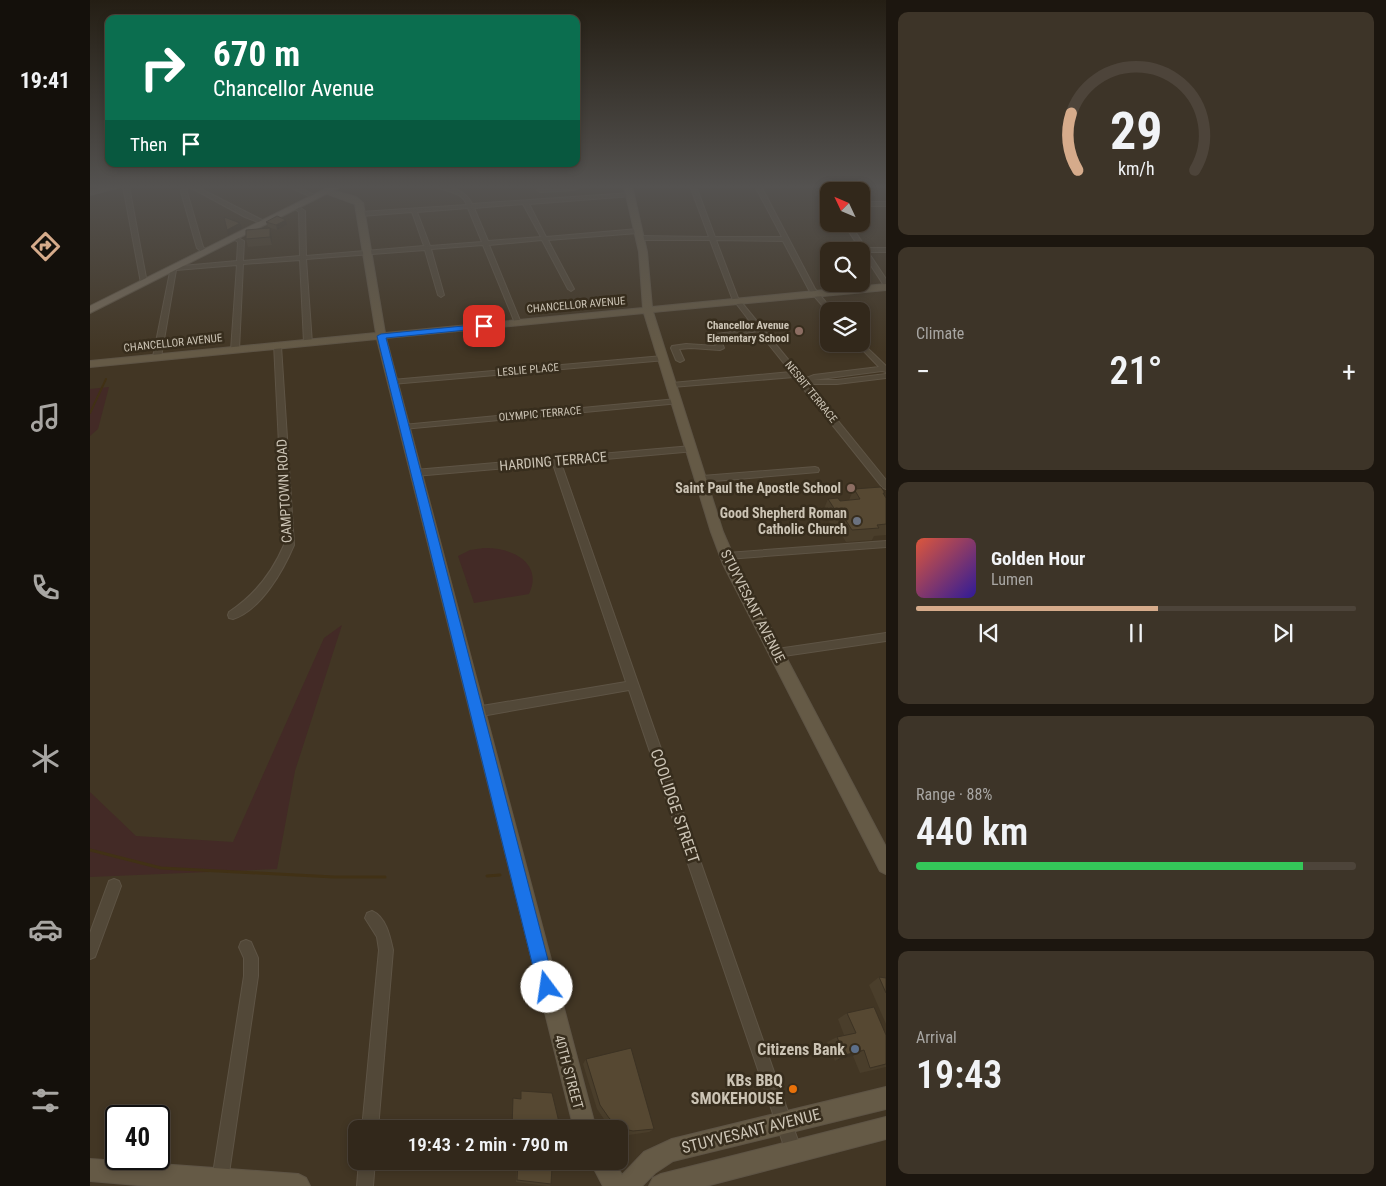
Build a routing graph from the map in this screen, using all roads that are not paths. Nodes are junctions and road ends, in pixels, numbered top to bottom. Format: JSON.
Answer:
{"nodes":[{"id":1,"x":136,"y":241,"type":"edge"},
{"id":2,"x":198,"y":241,"type":"edge"},
{"id":3,"x":228,"y":241,"type":"edge"},
{"id":4,"x":241,"y":241,"type":"edge"},
{"id":5,"x":302,"y":241,"type":"edge"},
{"id":6,"x":366,"y":241,"type":"edge"},
{"id":7,"x":426,"y":241,"type":"edge"},
{"id":8,"x":511,"y":241,"type":"edge"},
{"id":9,"x":545,"y":241,"type":"edge"},
{"id":10,"x":641,"y":241,"type":"edge"},
{"id":11,"x":715,"y":241,"type":"edge"},
{"id":12,"x":786,"y":241,"type":"edge"},
{"id":13,"x":487,"y":243,"type":"junction"},
{"id":14,"x":428,"y":248,"type":"junction"},
{"id":15,"x":870,"y":250,"type":"edge"},
{"id":16,"x":886,"y":250,"type":"edge"},
{"id":17,"x":205,"y":252,"type":"junction"},
{"id":18,"x":368,"y":253,"type":"junction"},
{"id":19,"x":302,"y":259,"type":"junction"},
{"id":20,"x":870,"y":260,"type":"edge"},
{"id":21,"x":238,"y":264,"type":"junction"},
{"id":22,"x":173,"y":268,"type":"junction"},
{"id":23,"x":144,"y":283,"type":"junction"},
{"id":24,"x":886,"y":285,"type":"edge"},
{"id":25,"x":571,"y":289,"type":"dead end"},
{"id":26,"x":815,"y":294,"type":"junction"},
{"id":27,"x":441,"y":295,"type":"dead end"},
{"id":28,"x":738,"y":302,"type":"junction"},
{"id":29,"x":822,"y":302,"type":"edge"},
{"id":30,"x":90,"y":310,"type":"edge"},
{"id":31,"x":648,"y":311,"type":"junction"},
{"id":32,"x":518,"y":323,"type":"junction"},
{"id":33,"x":761,"y":330,"type":"junction"},
{"id":34,"x":381,"y":336,"type":"junction"},
{"id":35,"x":308,"y":343,"type":"junction"},
{"id":36,"x":277,"y":346,"type":"junction"},
{"id":37,"x":235,"y":350,"type":"junction"},
{"id":38,"x":868,"y":352,"type":"edge"},
{"id":39,"x":157,"y":358,"type":"junction"},
{"id":40,"x":663,"y":358,"type":"junction"},
{"id":41,"x":680,"y":360,"type":"dead end"},
{"id":42,"x":90,"y":364,"type":"edge"},
{"id":43,"x":885,"y":371,"type":"edge"},
{"id":44,"x":797,"y":374,"type":"junction"},
{"id":45,"x":392,"y":382,"type":"junction"},
{"id":46,"x":804,"y":382,"type":"junction"},
{"id":47,"x":672,"y":385,"type":"junction"},
{"id":48,"x":676,"y":401,"type":"junction"},
{"id":49,"x":403,"y":427,"type":"junction"},
{"id":50,"x":692,"y":449,"type":"junction"},
{"id":51,"x":556,"y":461,"type":"junction"},
{"id":52,"x":815,"y":470,"type":"dead end"},
{"id":53,"x":415,"y":473,"type":"junction"},
{"id":54,"x":702,"y":479,"type":"junction"},
{"id":55,"x":886,"y":486,"type":"edge"},
{"id":56,"x":886,"y":544,"type":"edge"},
{"id":57,"x":726,"y":556,"type":"junction"},
{"id":58,"x":233,"y":615,"type":"dead end"},
{"id":59,"x":886,"y":638,"type":"edge"},
{"id":60,"x":777,"y":654,"type":"junction"},
{"id":61,"x":634,"y":685,"type":"junction"},
{"id":62,"x":476,"y":712,"type":"junction"},
{"id":63,"x":886,"y":865,"type":"edge"},
{"id":64,"x":114,"y":886,"type":"dead end"},
{"id":65,"x":372,"y":918,"type":"dead end"},
{"id":66,"x":246,"y":947,"type":"dead end"},
{"id":67,"x":90,"y":952,"type":"edge"},
{"id":68,"x":886,"y":1098,"type":"edge"},
{"id":69,"x":371,"y":1120,"type":"edge"},
{"id":70,"x":582,"y":1120,"type":"edge"},
{"id":71,"x":784,"y":1123,"type":"junction"},
{"id":72,"x":886,"y":1128,"type":"edge"},
{"id":73,"x":794,"y":1152,"type":"junction"},
{"id":74,"x":90,"y":1170,"type":"edge"},
{"id":75,"x":366,"y":1170,"type":"edge"},
{"id":76,"x":606,"y":1170,"type":"edge"},
{"id":77,"x":220,"y":1180,"type":"junction"},
{"id":78,"x":164,"y":1182,"type":"edge"},
{"id":79,"x":298,"y":1186,"type":"edge"},
{"id":80,"x":365,"y":1186,"type":"edge"},
{"id":81,"x":616,"y":1186,"type":"edge"},
{"id":82,"x":628,"y":1186,"type":"edge"},
{"id":83,"x":661,"y":1186,"type":"edge"}],
"edges":[{"from":1,"to":23,"type":"street"},
{"from":2,"to":17,"type":"street"},
{"from":3,"to":17,"type":"main road"},
{"from":4,"to":21,"type":"street"},
{"from":5,"to":19,"type":"street"},
{"from":6,"to":18,"type":"main road","name":"40TH STREET"},
{"from":7,"to":14,"type":"street"},
{"from":8,"to":13,"type":"street"},
{"from":9,"to":25,"type":"street"},
{"from":10,"to":31,"type":"main road","name":"STUYVESANT AVENUE"},
{"from":11,"to":28,"type":"street","name":"NESBIT TERRACE"},
{"from":12,"to":26,"type":"street"},
{"from":13,"to":14,"type":"street"},
{"from":13,"to":32,"type":"street"},
{"from":14,"to":18,"type":"street"},
{"from":14,"to":27,"type":"street"},
{"from":15,"to":16,"type":"street"},
{"from":17,"to":22,"type":"main road"},
{"from":18,"to":19,"type":"street"},
{"from":18,"to":34,"type":"main road","name":"40TH STREET"},
{"from":19,"to":21,"type":"street"},
{"from":19,"to":35,"type":"street"},
{"from":20,"to":24,"type":"street"},
{"from":21,"to":22,"type":"street"},
{"from":21,"to":37,"type":"street"},
{"from":22,"to":23,"type":"main road"},
{"from":22,"to":39,"type":"street"},
{"from":23,"to":30,"type":"main road"},
{"from":24,"to":26,"type":"main road","name":"CHANCELLOR AVENUE"},
{"from":26,"to":28,"type":"main road","name":"CHANCELLOR AVENUE"},
{"from":26,"to":29,"type":"street"},
{"from":28,"to":31,"type":"main road","name":"CHANCELLOR AVENUE"},
{"from":28,"to":33,"type":"street","name":"NESBIT TERRACE"},
{"from":31,"to":32,"type":"main road","name":"CHANCELLOR AVENUE"},
{"from":31,"to":40,"type":"main road","name":"STUYVESANT AVENUE"},
{"from":32,"to":34,"type":"main road","name":"CHANCELLOR AVENUE"},
{"from":33,"to":41,"type":"street"},
{"from":33,"to":44,"type":"street","name":"NESBIT TERRACE"},
{"from":34,"to":35,"type":"main road","name":"CHANCELLOR AVENUE"},
{"from":34,"to":45,"type":"main road","name":"40TH STREET"},
{"from":35,"to":36,"type":"main road","name":"CHANCELLOR AVENUE"},
{"from":36,"to":37,"type":"main road","name":"CHANCELLOR AVENUE"},
{"from":36,"to":58,"type":"street","name":"CAMPTOWN ROAD"},
{"from":37,"to":39,"type":"main road","name":"CHANCELLOR AVENUE"},
{"from":38,"to":43,"type":"street"},
{"from":39,"to":42,"type":"main road","name":"CHANCELLOR AVENUE"},
{"from":40,"to":45,"type":"street","name":"LESLIE PLACE"},
{"from":40,"to":47,"type":"main road","name":"STUYVESANT AVENUE"},
{"from":43,"to":46,"type":"street"},
{"from":44,"to":46,"type":"street","name":"NESBIT TERRACE"},
{"from":44,"to":47,"type":"street"},
{"from":45,"to":49,"type":"main road","name":"40TH STREET"},
{"from":46,"to":55,"type":"street","name":"NESBIT TERRACE"},
{"from":47,"to":48,"type":"main road","name":"STUYVESANT AVENUE"},
{"from":48,"to":49,"type":"street","name":"OLYMPIC TERRACE"},
{"from":48,"to":50,"type":"main road","name":"STUYVESANT AVENUE"},
{"from":49,"to":53,"type":"main road","name":"40TH STREET"},
{"from":50,"to":51,"type":"street","name":"HARDING TERRACE"},
{"from":50,"to":54,"type":"main road","name":"STUYVESANT AVENUE"},
{"from":51,"to":53,"type":"street","name":"HARDING TERRACE"},
{"from":51,"to":61,"type":"street","name":"COOLIDGE STREET"},
{"from":52,"to":54,"type":"street"},
{"from":53,"to":62,"type":"main road","name":"40TH STREET"},
{"from":54,"to":57,"type":"main road","name":"STUYVESANT AVENUE"},
{"from":56,"to":57,"type":"street"},
{"from":57,"to":60,"type":"main road","name":"STUYVESANT AVENUE"},
{"from":59,"to":60,"type":"street"},
{"from":60,"to":63,"type":"main road","name":"STUYVESANT AVENUE"},
{"from":61,"to":62,"type":"street"},
{"from":61,"to":71,"type":"street","name":"COOLIDGE STREET"},
{"from":62,"to":70,"type":"main road","name":"40TH STREET"},
{"from":64,"to":67,"type":"street"},
{"from":65,"to":69,"type":"street"},
{"from":66,"to":77,"type":"street"},
{"from":68,"to":71,"type":"main road","name":"STUYVESANT AVENUE"},
{"from":71,"to":73,"type":"street","name":"COOLIDGE STREET"},
{"from":71,"to":82,"type":"main road","name":"STUYVESANT AVENUE"},
{"from":72,"to":73,"type":"main road"},
{"from":73,"to":83,"type":"main road"},
{"from":74,"to":78,"type":"main road"},
{"from":75,"to":80,"type":"street"},
{"from":76,"to":81,"type":"main road"},
{"from":77,"to":78,"type":"main road"},
{"from":77,"to":79,"type":"main road"}]}
